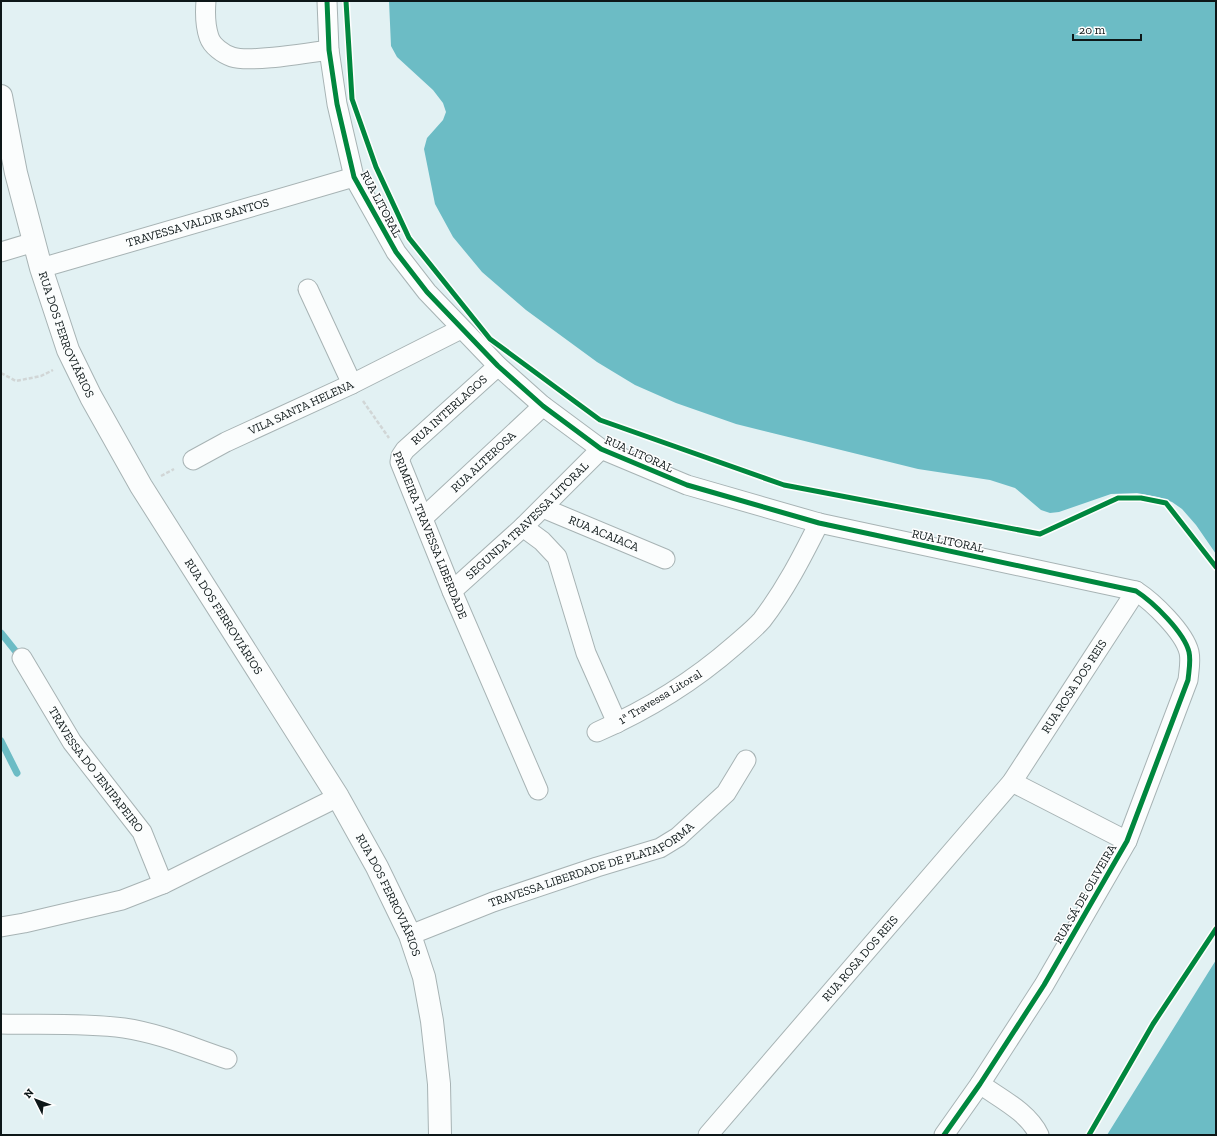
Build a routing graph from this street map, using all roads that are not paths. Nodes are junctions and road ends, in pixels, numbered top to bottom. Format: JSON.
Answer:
{"nodes":[{"id":1,"x":206,"y":1,"type":"edge"},
{"id":2,"x":326,"y":1,"type":"edge"},
{"id":3,"x":329,"y":50,"type":"junction"},
{"id":4,"x":1,"y":96,"type":"edge"},
{"id":5,"x":354,"y":177,"type":"junction"},
{"id":6,"x":34,"y":242,"type":"junction"},
{"id":7,"x":1,"y":252,"type":"edge"},
{"id":8,"x":41,"y":268,"type":"junction"},
{"id":9,"x":308,"y":289,"type":"dead end"},
{"id":10,"x":461,"y":329,"type":"junction"},
{"id":11,"x":498,"y":366,"type":"junction"},
{"id":12,"x":352,"y":384,"type":"junction"},
{"id":13,"x":542,"y":406,"type":"junction"},
{"id":14,"x":601,"y":449,"type":"junction"},
{"id":15,"x":401,"y":456,"type":"joint"},
{"id":16,"x":193,"y":460,"type":"road end"},
{"id":17,"x":543,"y":508,"type":"junction"},
{"id":18,"x":424,"y":517,"type":"junction"},
{"id":19,"x":819,"y":523,"type":"junction"},
{"id":20,"x":523,"y":527,"type":"junction"},
{"id":21,"x":665,"y":559,"type":"dead end"},
{"id":22,"x":452,"y":591,"type":"junction"},
{"id":23,"x":1136,"y":591,"type":"junction"},
{"id":24,"x":1184,"y":640,"type":"joint"},
{"id":25,"x":22,"y":658,"type":"dead end"},
{"id":26,"x":617,"y":723,"type":"junction"},
{"id":27,"x":597,"y":732,"type":"dead end"},
{"id":28,"x":746,"y":760,"type":"dead end"},
{"id":29,"x":1012,"y":782,"type":"junction"},
{"id":30,"x":538,"y":790,"type":"dead end"},
{"id":31,"x":338,"y":797,"type":"junction"},
{"id":32,"x":1127,"y":841,"type":"junction"},
{"id":33,"x":163,"y":884,"type":"junction"},
{"id":34,"x":1,"y":927,"type":"edge"},
{"id":35,"x":410,"y":935,"type":"junction"},
{"id":36,"x":1,"y":1024,"type":"edge"},
{"id":37,"x":227,"y":1059,"type":"dead end"},
{"id":38,"x":980,"y":1084,"type":"junction"},
{"id":39,"x":440,"y":1135,"type":"edge"},
{"id":40,"x":708,"y":1135,"type":"edge"},
{"id":41,"x":944,"y":1135,"type":"edge"},
{"id":42,"x":1039,"y":1135,"type":"edge"}],
"edges":[{"from":1,"to":3,"type":"street"},
{"from":2,"to":3,"type":"street","name":"RUA LITORAL"},
{"from":3,"to":5,"type":"street","name":"RUA LITORAL"},
{"from":4,"to":6,"type":"main road","name":"RUA DOS FERROVIÁRIOS"},
{"from":5,"to":8,"type":"street","name":"TRAVESSA VALDIR SANTOS"},
{"from":5,"to":10,"type":"street","name":"RUA LITORAL"},
{"from":6,"to":7,"type":"street"},
{"from":6,"to":8,"type":"main road","name":"RUA DOS FERROVIÁRIOS"},
{"from":8,"to":31,"type":"main road","name":"RUA DOS FERROVIÁRIOS"},
{"from":9,"to":12,"type":"street"},
{"from":10,"to":11,"type":"street","name":"RUA LITORAL"},
{"from":10,"to":12,"type":"street","name":"VILA SANTA HELENA"},
{"from":11,"to":13,"type":"street","name":"RUA LITORAL"},
{"from":11,"to":15,"type":"street","name":"RUA INTERLAGOS"},
{"from":12,"to":16,"type":"street","name":"VILA SANTA HELENA"},
{"from":13,"to":14,"type":"street","name":"RUA LITORAL"},
{"from":13,"to":18,"type":"street","name":"RUA ALTEROSA"},
{"from":14,"to":17,"type":"street","name":"SEGUNDA TRAVESSA LITORAL"},
{"from":14,"to":19,"type":"street","name":"RUA LITORAL"},
{"from":15,"to":18,"type":"street","name":"PRIMEIRA TRAVESSA LIBERDADE"},
{"from":17,"to":20,"type":"street","name":"SEGUNDA TRAVESSA LITORAL"},
{"from":17,"to":21,"type":"street","name":"RUA ACAIACA"},
{"from":18,"to":22,"type":"street","name":"PRIMEIRA TRAVESSA LIBERDADE"},
{"from":19,"to":23,"type":"street","name":"RUA LITORAL"},
{"from":19,"to":26,"type":"street","name":"1ª Travessa Litoral"},
{"from":20,"to":22,"type":"street","name":"SEGUNDA TRAVESSA LITORAL"},
{"from":20,"to":26,"type":"street"},
{"from":22,"to":30,"type":"street","name":"PRIMEIRA TRAVESSA LIBERDADE"},
{"from":23,"to":24,"type":"street","name":"RUA LITORAL"},
{"from":23,"to":29,"type":"street","name":"RUA ROSA DOS REIS"},
{"from":24,"to":32,"type":"street","name":"RUA SÁ DE OLIVEIRA"},
{"from":25,"to":33,"type":"street","name":"TRAVESSA DO JENIPAPEIRO"},
{"from":26,"to":27,"type":"street","name":"1ª Travessa Litoral"},
{"from":28,"to":35,"type":"street","name":"TRAVESSA LIBERDADE DE PLATAFORMA"},
{"from":29,"to":32,"type":"street"},
{"from":29,"to":40,"type":"street","name":"RUA ROSA DOS REIS"},
{"from":31,"to":33,"type":"street"},
{"from":31,"to":35,"type":"main road","name":"RUA DOS FERROVIÁRIOS"},
{"from":32,"to":38,"type":"street","name":"RUA SÁ DE OLIVEIRA"},
{"from":33,"to":34,"type":"street"},
{"from":35,"to":39,"type":"main road","name":"RUA DOS FERROVIÁRIOS"},
{"from":36,"to":37,"type":"street"},
{"from":38,"to":41,"type":"street","name":"RUA SÁ DE OLIVEIRA"},
{"from":38,"to":42,"type":"street"}]}
